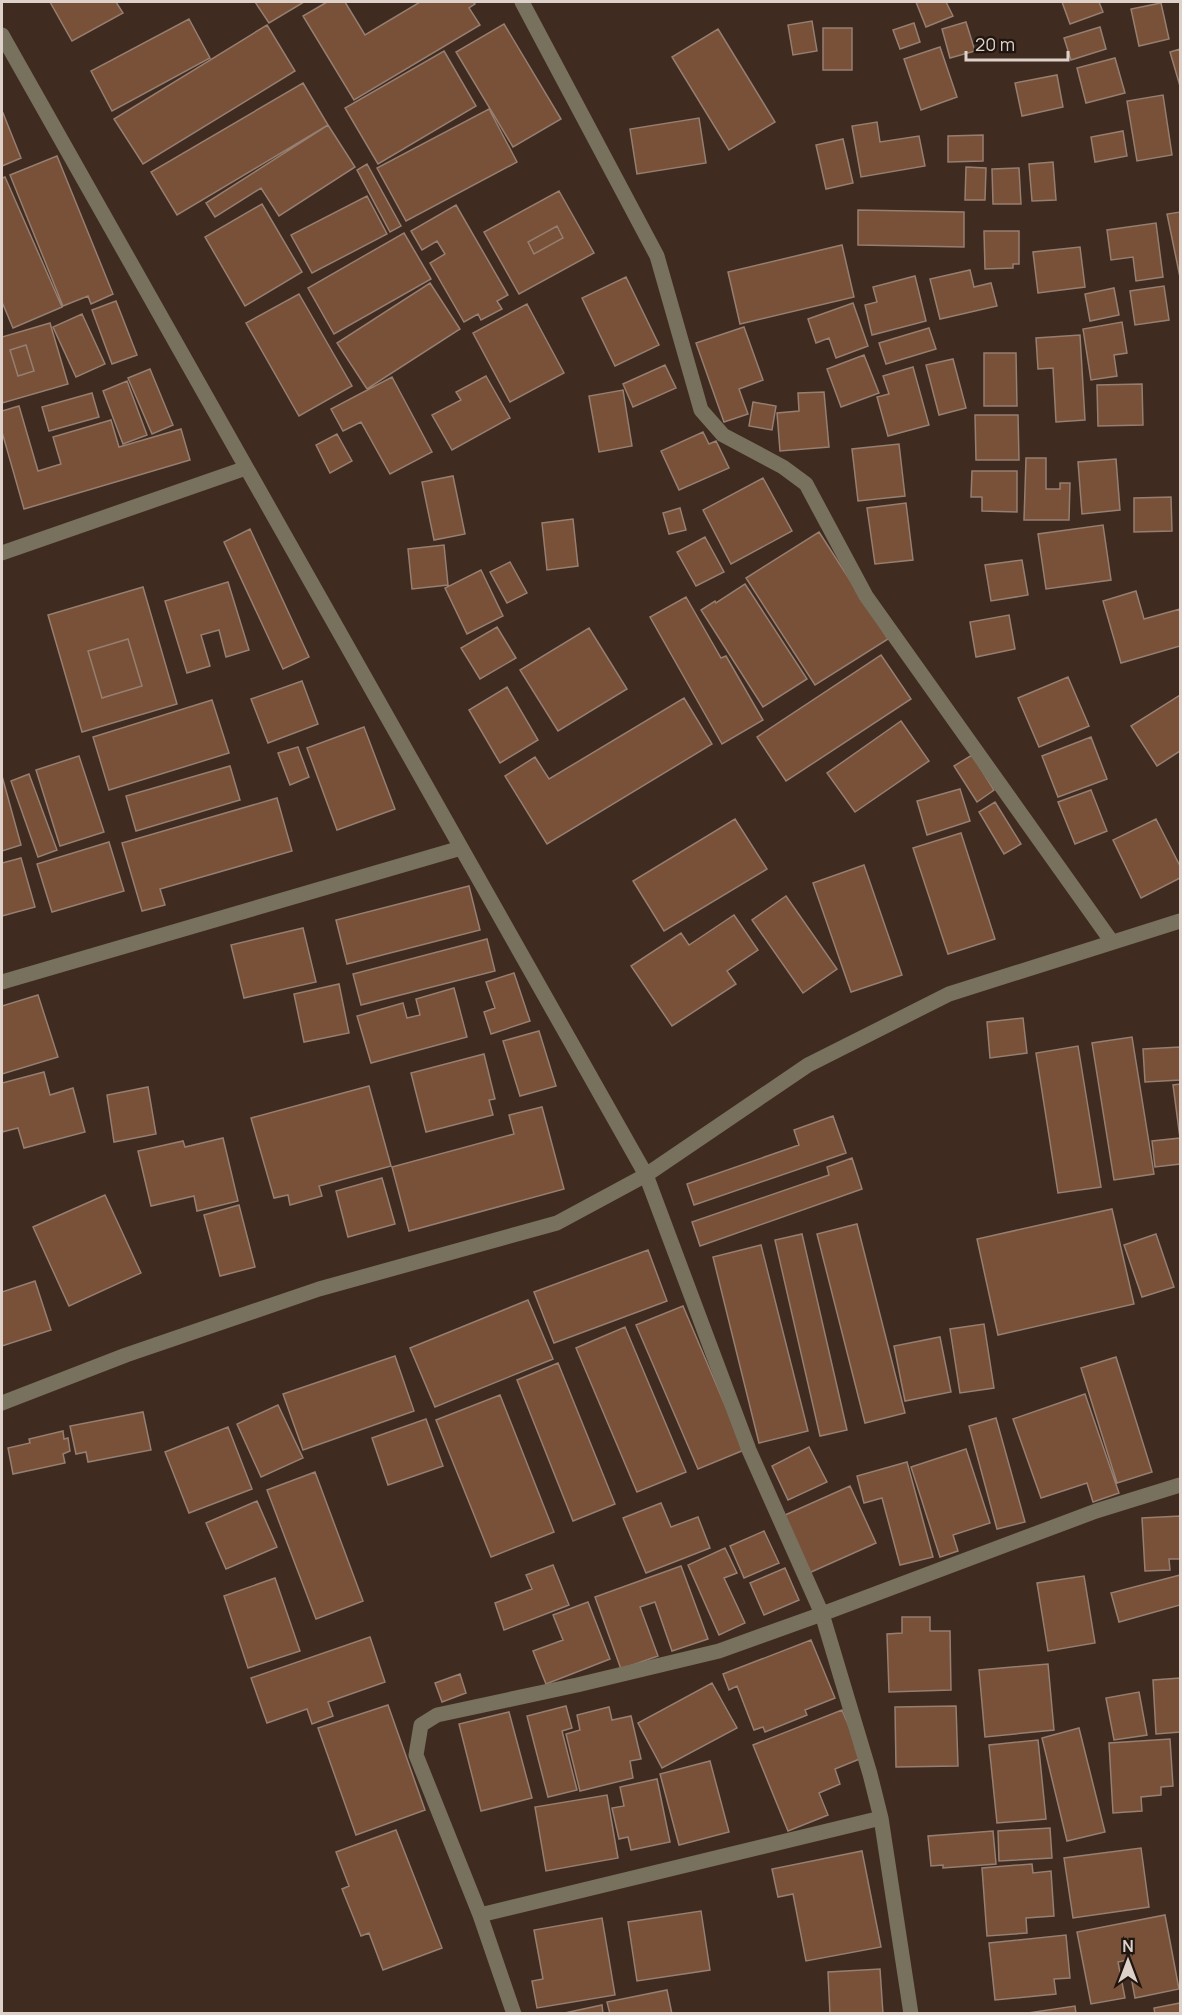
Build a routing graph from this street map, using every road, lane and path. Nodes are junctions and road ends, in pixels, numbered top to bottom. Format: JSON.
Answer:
{"nodes":[{"id":1,"x":522,"y":2,"type":"edge"},
{"id":2,"x":2,"y":35,"type":"edge"},
{"id":3,"x":246,"y":468,"type":"junction"},
{"id":4,"x":2,"y":553,"type":"edge"},
{"id":5,"x":461,"y":848,"type":"junction"},
{"id":6,"x":1180,"y":921,"type":"edge"},
{"id":7,"x":1112,"y":942,"type":"junction"},
{"id":8,"x":2,"y":982,"type":"edge"},
{"id":9,"x":646,"y":1175,"type":"junction"},
{"id":10,"x":2,"y":1402,"type":"edge"},
{"id":11,"x":1180,"y":1485,"type":"edge"},
{"id":12,"x":822,"y":1614,"type":"junction"},
{"id":13,"x":881,"y":1818,"type":"junction"},
{"id":14,"x":480,"y":1915,"type":"junction"},
{"id":15,"x":514,"y":2013,"type":"edge"},
{"id":16,"x":911,"y":2013,"type":"edge"}],
"edges":[{"from":1,"to":7,"type":"street"},
{"from":2,"to":3,"type":"street"},
{"from":3,"to":4,"type":"street"},
{"from":3,"to":5,"type":"street"},
{"from":5,"to":8,"type":"street"},
{"from":5,"to":9,"type":"street"},
{"from":6,"to":7,"type":"street"},
{"from":7,"to":9,"type":"street"},
{"from":9,"to":10,"type":"street"},
{"from":9,"to":12,"type":"street"},
{"from":11,"to":12,"type":"street"},
{"from":12,"to":13,"type":"street"},
{"from":12,"to":14,"type":"street"},
{"from":13,"to":14,"type":"street"},
{"from":13,"to":16,"type":"street"},
{"from":14,"to":15,"type":"street"}]}
